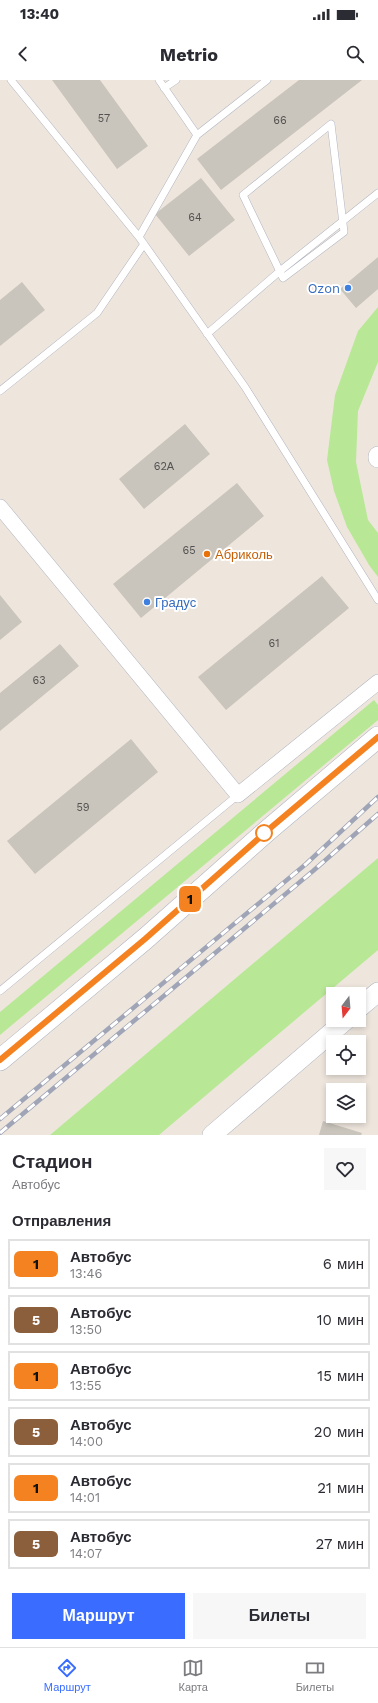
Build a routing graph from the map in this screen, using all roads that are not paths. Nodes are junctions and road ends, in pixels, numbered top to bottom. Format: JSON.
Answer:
{"nodes":[{"id":1,"x":11,"y":80,"type":"edge"},
{"id":2,"x":159,"y":80,"type":"edge"},
{"id":3,"x":176,"y":80,"type":"edge"},
{"id":4,"x":268,"y":80,"type":"edge"},
{"id":5,"x":164,"y":88,"type":"junction"},
{"id":6,"x":197,"y":135,"type":"junction"},
{"id":7,"x":378,"y":193,"type":"edge"},
{"id":8,"x":140,"y":237,"type":"junction"},
{"id":9,"x":144,"y":244,"type":"junction"},
{"id":10,"x":280,"y":270,"type":"junction"},
{"id":11,"x":207,"y":334,"type":"junction"},
{"id":12,"x":0,"y":391,"type":"edge"},
{"id":13,"x":0,"y":507,"type":"edge"},
{"id":14,"x":378,"y":600,"type":"edge"},
{"id":15,"x":378,"y":682,"type":"edge"},
{"id":16,"x":378,"y":737,"type":"edge"},
{"id":17,"x":238,"y":795,"type":"junction"},
{"id":18,"x":0,"y":991,"type":"edge"},
{"id":19,"x":378,"y":992,"type":"edge"},
{"id":20,"x":366,"y":1002,"type":"edge"},
{"id":21,"x":338,"y":1027,"type":"edge"},
{"id":22,"x":0,"y":1060,"type":"edge"},
{"id":23,"x":212,"y":1135,"type":"edge"}],
"edges":[{"from":1,"to":8,"type":"lane"},
{"from":2,"to":5,"type":"lane"},
{"from":3,"to":5,"type":"lane"},
{"from":4,"to":6,"type":"lane"},
{"from":5,"to":6,"type":"lane"},
{"from":6,"to":8,"type":"lane"},
{"from":7,"to":10,"type":"lane"},
{"from":8,"to":9,"type":"lane"},
{"from":9,"to":11,"type":"lane"},
{"from":9,"to":12,"type":"lane"},
{"from":10,"to":10,"type":"lane"},
{"from":10,"to":11,"type":"lane"},
{"from":11,"to":14,"type":"lane"},
{"from":13,"to":17,"type":"street"},
{"from":15,"to":17,"type":"street"},
{"from":16,"to":22,"type":"main road"},
{"from":17,"to":18,"type":"lane"},
{"from":19,"to":20,"type":"street"},
{"from":21,"to":23,"type":"street"}]}
